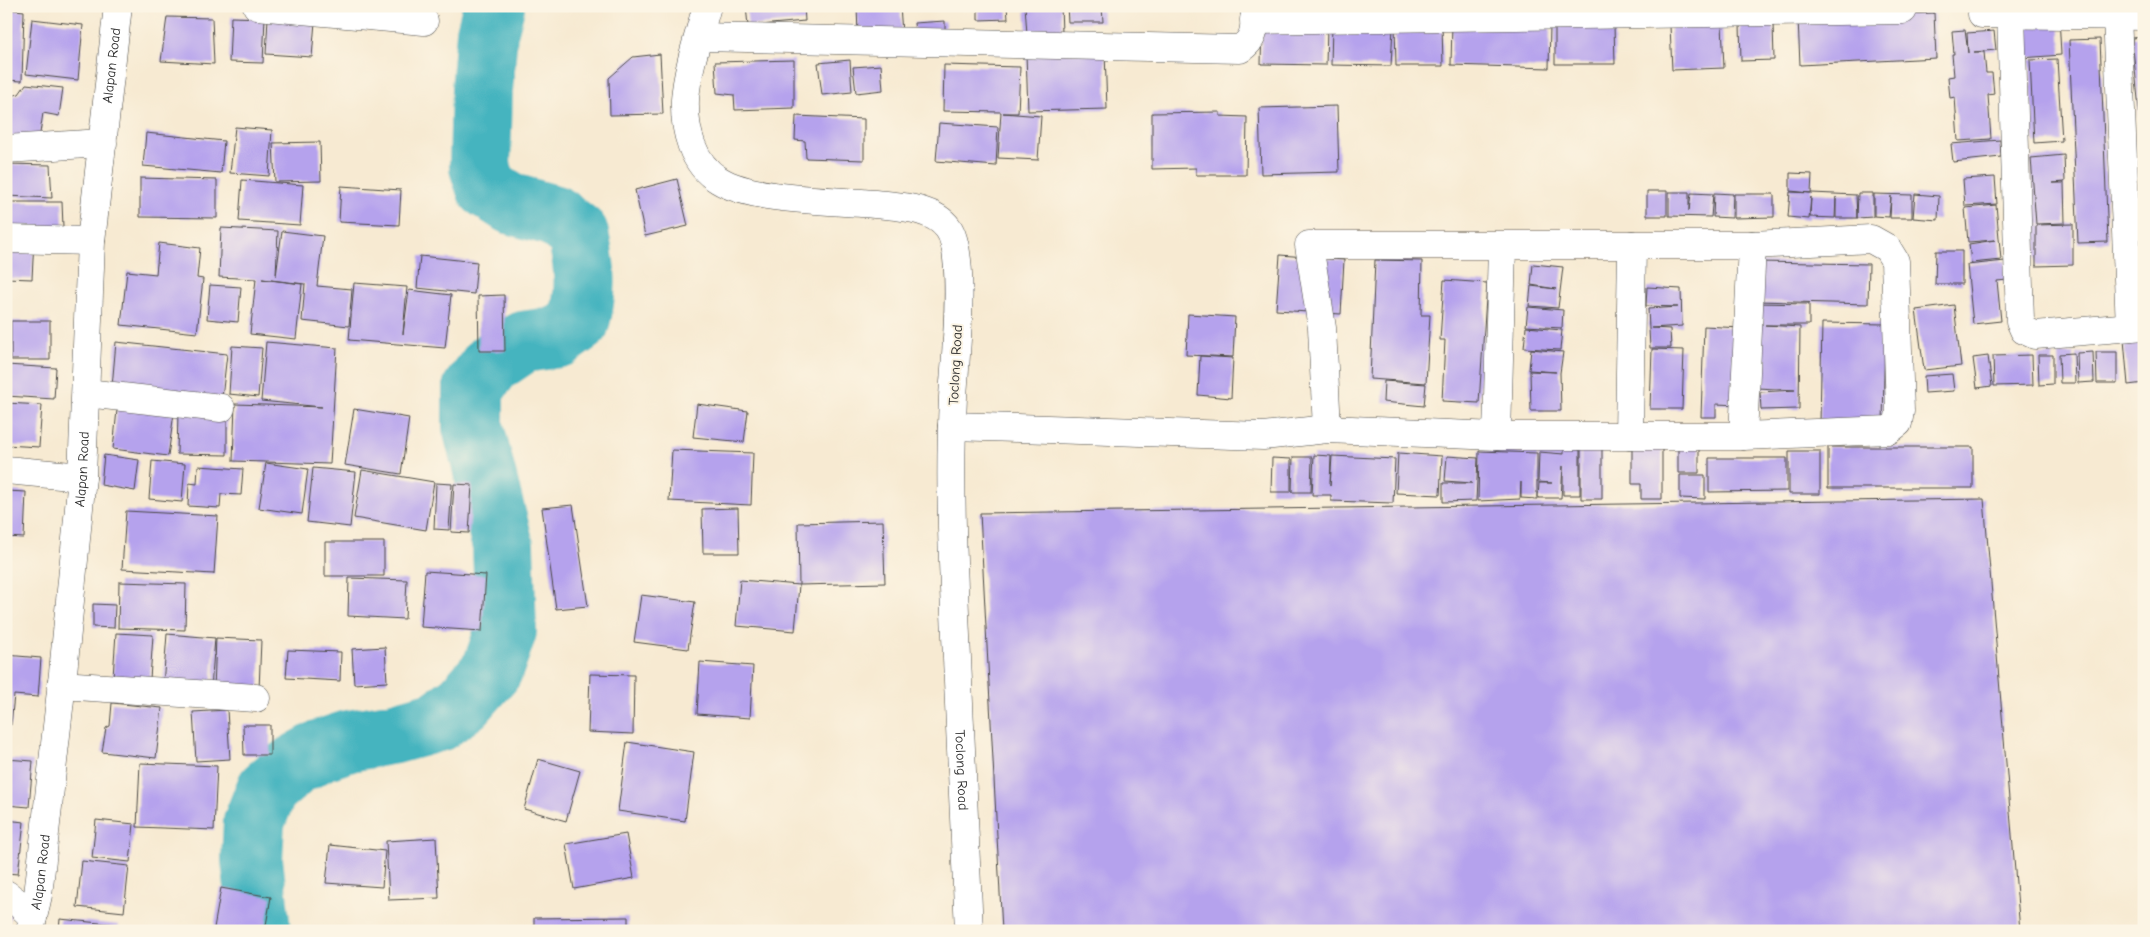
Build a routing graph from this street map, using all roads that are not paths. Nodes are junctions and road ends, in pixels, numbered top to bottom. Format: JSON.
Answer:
{"nodes":[{"id":1,"x":118,"y":6,"type":"edge"},
{"id":2,"x":257,"y":6,"type":"edge"},
{"id":3,"x":707,"y":6,"type":"edge"},
{"id":4,"x":1903,"y":10,"type":"dead end"},
{"id":5,"x":1254,"y":13,"type":"edge"},
{"id":6,"x":1982,"y":14,"type":"dead end"},
{"id":7,"x":2011,"y":14,"type":"junction"},
{"id":8,"x":2131,"y":16,"type":"edge"},
{"id":9,"x":424,"y":21,"type":"dead end"},
{"id":10,"x":699,"y":37,"type":"junction"},
{"id":11,"x":103,"y":143,"type":"junction"},
{"id":12,"x":6,"y":149,"type":"edge"},
{"id":13,"x":6,"y":239,"type":"edge"},
{"id":14,"x":91,"y":241,"type":"junction"},
{"id":15,"x":1752,"y":245,"type":"junction"},
{"id":16,"x":1502,"y":246,"type":"junction"},
{"id":17,"x":1632,"y":246,"type":"junction"},
{"id":18,"x":2137,"y":326,"type":"edge"},
{"id":19,"x":86,"y":393,"type":"junction"},
{"id":20,"x":221,"y":408,"type":"dead end"},
{"id":21,"x":952,"y":426,"type":"junction"},
{"id":22,"x":1327,"y":429,"type":"junction"},
{"id":23,"x":1497,"y":436,"type":"junction"},
{"id":24,"x":1629,"y":436,"type":"junction"},
{"id":25,"x":1743,"y":436,"type":"junction"},
{"id":26,"x":14,"y":471,"type":"edge"},
{"id":27,"x":71,"y":476,"type":"junction"},
{"id":28,"x":61,"y":685,"type":"junction"},
{"id":29,"x":256,"y":698,"type":"dead end"},
{"id":30,"x":6,"y":894,"type":"edge"},
{"id":31,"x":31,"y":924,"type":"edge"},
{"id":32,"x":969,"y":931,"type":"edge"}],
"edges":[{"from":1,"to":11,"type":"street","name":"Alapan Road"},
{"from":2,"to":9,"type":"street"},
{"from":3,"to":10,"type":"street","name":"Toclong Road"},
{"from":4,"to":5,"type":"street"},
{"from":5,"to":10,"type":"street"},
{"from":6,"to":7,"type":"street"},
{"from":7,"to":8,"type":"street"},
{"from":7,"to":18,"type":"street"},
{"from":8,"to":18,"type":"street"},
{"from":10,"to":21,"type":"street","name":"Toclong Road"},
{"from":11,"to":12,"type":"street"},
{"from":11,"to":14,"type":"street","name":"Alapan Road"},
{"from":13,"to":14,"type":"street"},
{"from":14,"to":19,"type":"street","name":"Alapan Road"},
{"from":15,"to":17,"type":"street"},
{"from":15,"to":25,"type":"street"},
{"from":15,"to":25,"type":"street"},
{"from":16,"to":17,"type":"street"},
{"from":16,"to":22,"type":"street"},
{"from":16,"to":23,"type":"street"},
{"from":17,"to":24,"type":"street"},
{"from":19,"to":20,"type":"street"},
{"from":19,"to":27,"type":"street","name":"Alapan Road"},
{"from":21,"to":22,"type":"street"},
{"from":21,"to":32,"type":"street","name":"Toclong Road"},
{"from":22,"to":23,"type":"street"},
{"from":23,"to":24,"type":"street"},
{"from":24,"to":25,"type":"street"},
{"from":26,"to":27,"type":"street"},
{"from":27,"to":28,"type":"street","name":"Alapan Road"},
{"from":28,"to":29,"type":"street"},
{"from":28,"to":31,"type":"street","name":"Alapan Road"},
{"from":30,"to":31,"type":"street"}]}
